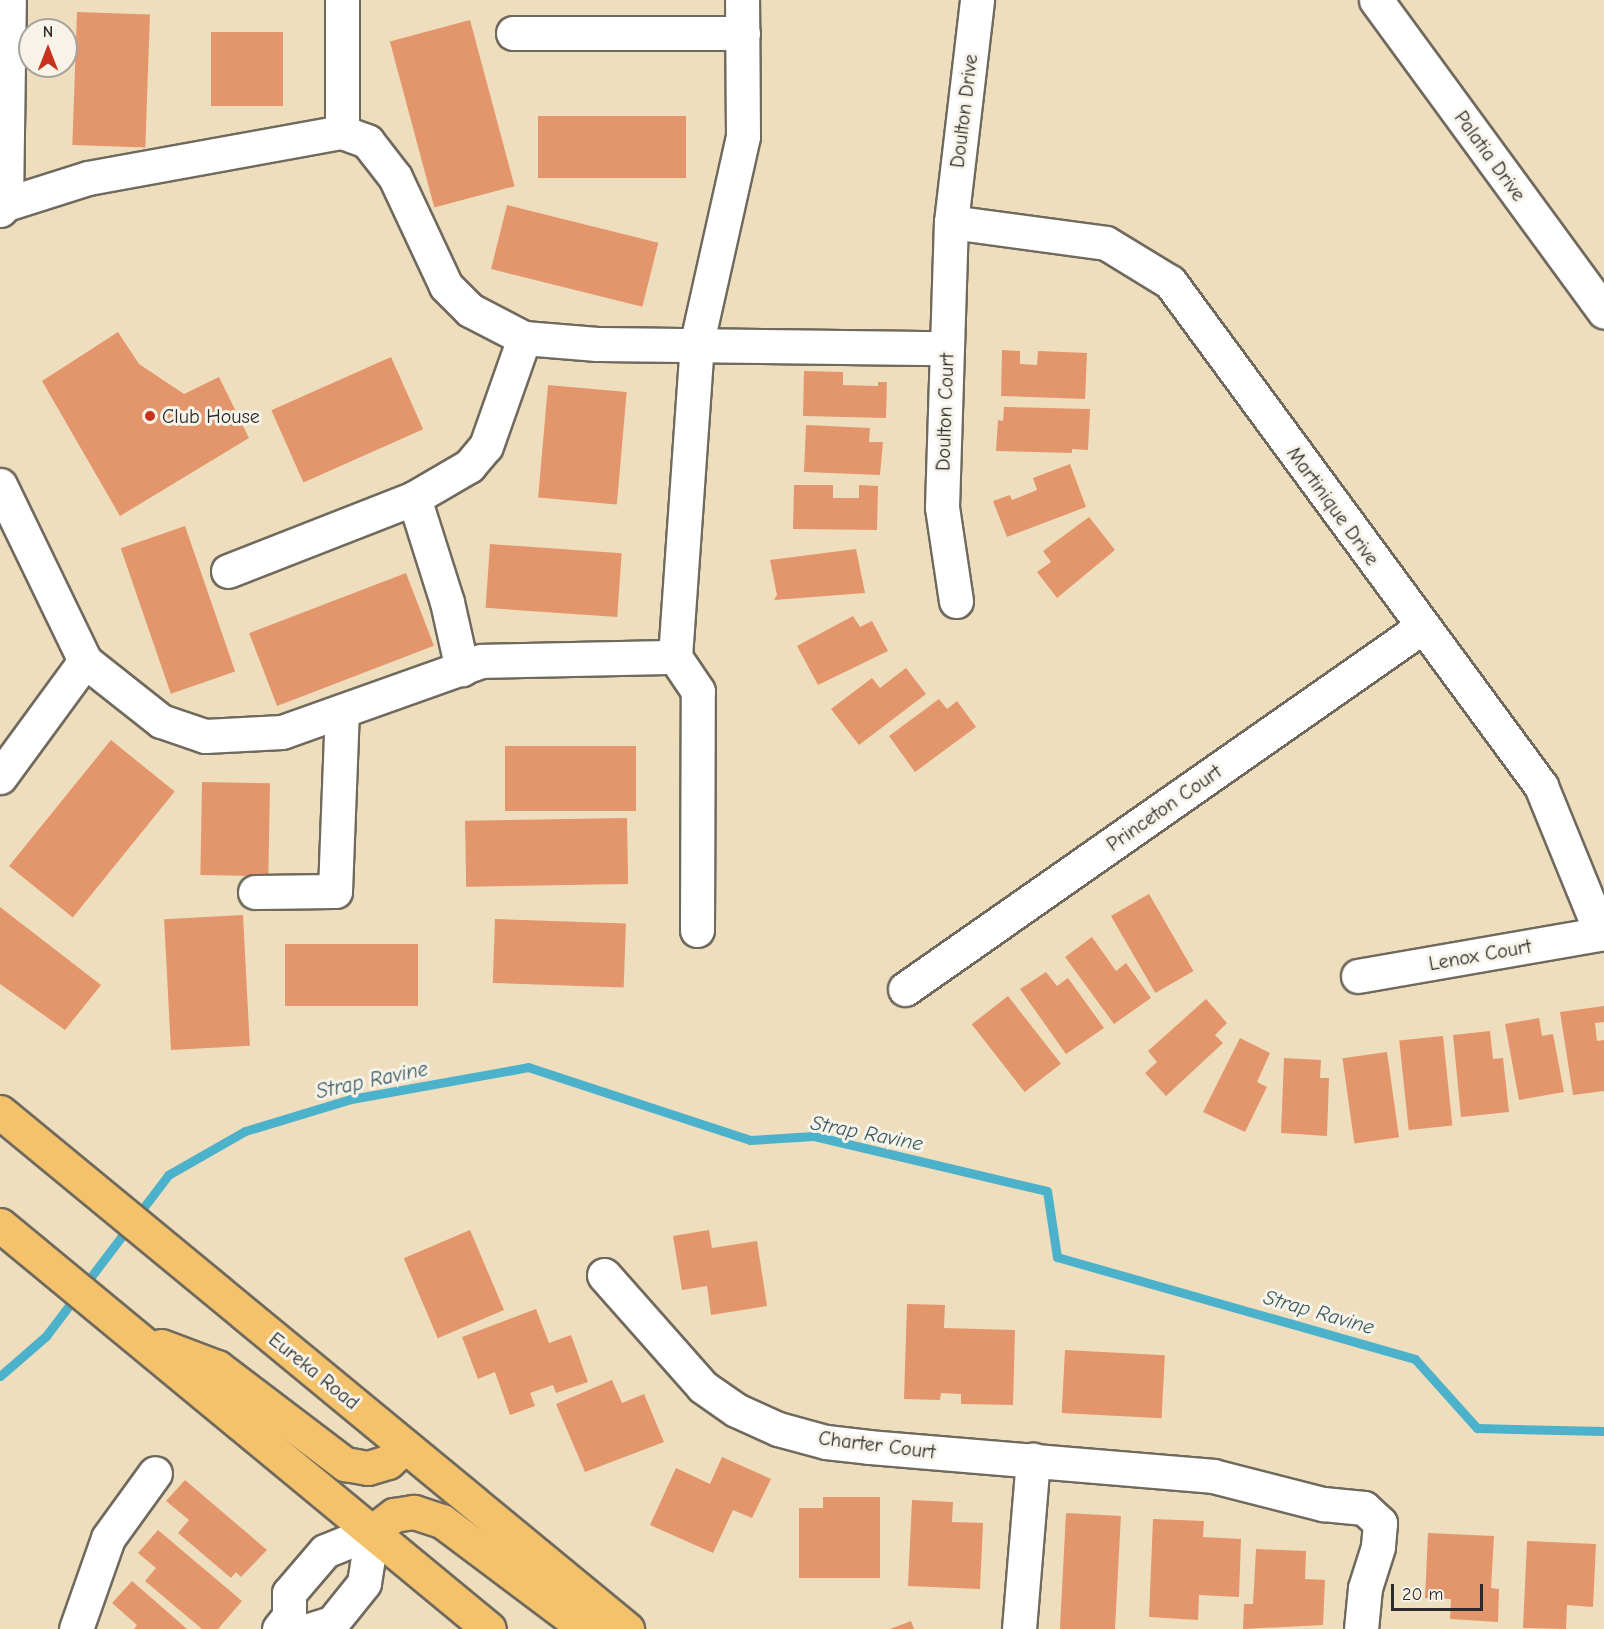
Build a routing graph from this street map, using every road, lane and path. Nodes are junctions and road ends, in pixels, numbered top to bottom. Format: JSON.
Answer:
{"nodes":[{"id":1,"x":9,"y":0,"type":"edge"},
{"id":2,"x":342,"y":0,"type":"edge"},
{"id":3,"x":742,"y":0,"type":"edge"},
{"id":4,"x":977,"y":0,"type":"edge"},
{"id":5,"x":1376,"y":0,"type":"edge"},
{"id":6,"x":513,"y":33,"type":"dead end"},
{"id":7,"x":743,"y":33,"type":"junction"},
{"id":8,"x":342,"y":132,"type":"junction"},
{"id":9,"x":3,"y":207,"type":"edge"},
{"id":10,"x":951,"y":222,"type":"junction"},
{"id":11,"x":1604,"y":312,"type":"edge"},
{"id":12,"x":524,"y":338,"type":"junction"},
{"id":13,"x":697,"y":342,"type":"junction"},
{"id":14,"x":947,"y":348,"type":"junction"},
{"id":15,"x":414,"y":498,"type":"junction"},
{"id":16,"x":3,"y":500,"type":"edge"},
{"id":17,"x":228,"y":571,"type":"dead end"},
{"id":18,"x":956,"y":601,"type":"dead end"},
{"id":19,"x":1422,"y":627,"type":"junction"},
{"id":20,"x":675,"y":657,"type":"junction"},
{"id":21,"x":85,"y":661,"type":"junction"},
{"id":22,"x":462,"y":669,"type":"junction"},
{"id":23,"x":342,"y":711,"type":"junction"},
{"id":24,"x":0,"y":777,"type":"edge"},
{"id":25,"x":255,"y":892,"type":"dead end"},
{"id":26,"x":697,"y":930,"type":"dead end"},
{"id":27,"x":1603,"y":933,"type":"edge"},
{"id":28,"x":1358,"y":976,"type":"dead end"},
{"id":29,"x":905,"y":989,"type":"dead end"},
{"id":30,"x":0,"y":1112,"type":"edge"},
{"id":31,"x":5,"y":1229,"type":"edge"},
{"id":32,"x":604,"y":1275,"type":"dead end"},
{"id":33,"x":136,"y":1337,"type":"junction"},
{"id":34,"x":405,"y":1446,"type":"junction"},
{"id":35,"x":1033,"y":1460,"type":"junction"},
{"id":36,"x":155,"y":1473,"type":"dead end"},
{"id":37,"x":372,"y":1532,"type":"junction"},
{"id":38,"x":296,"y":1626,"type":"edge"},
{"id":39,"x":76,"y":1629,"type":"edge"},
{"id":40,"x":489,"y":1629,"type":"edge"},
{"id":41,"x":586,"y":1629,"type":"edge"},
{"id":42,"x":627,"y":1629,"type":"edge"},
{"id":43,"x":1019,"y":1629,"type":"edge"},
{"id":44,"x":1361,"y":1629,"type":"edge"}],
"edges":[{"from":1,"to":9,"type":"street"},
{"from":2,"to":8,"type":"street"},
{"from":3,"to":7,"type":"street"},
{"from":4,"to":10,"type":"street","name":"Doulton Drive"},
{"from":5,"to":11,"type":"street","name":"Palatia Drive"},
{"from":6,"to":7,"type":"street"},
{"from":7,"to":13,"type":"street"},
{"from":8,"to":9,"type":"street"},
{"from":8,"to":12,"type":"street"},
{"from":10,"to":14,"type":"street","name":"Doulton Court"},
{"from":10,"to":19,"type":"street","name":"Martinique Drive"},
{"from":12,"to":13,"type":"street"},
{"from":12,"to":15,"type":"street"},
{"from":13,"to":14,"type":"street"},
{"from":13,"to":20,"type":"street"},
{"from":14,"to":18,"type":"street","name":"Doulton Court"},
{"from":15,"to":17,"type":"street"},
{"from":15,"to":22,"type":"street"},
{"from":16,"to":21,"type":"street"},
{"from":19,"to":27,"type":"street","name":"Martinique Drive"},
{"from":19,"to":29,"type":"street","name":"Princeton Court"},
{"from":20,"to":22,"type":"street"},
{"from":20,"to":26,"type":"street"},
{"from":21,"to":23,"type":"street"},
{"from":21,"to":24,"type":"street"},
{"from":22,"to":23,"type":"street"},
{"from":23,"to":25,"type":"street"},
{"from":27,"to":28,"type":"street","name":"Lenox Court"},
{"from":30,"to":34,"type":"main road","name":"Eureka Road"},
{"from":31,"to":33,"type":"main road"},
{"from":32,"to":35,"type":"street","name":"Charter Court"},
{"from":33,"to":34,"type":"main road"},
{"from":33,"to":37,"type":"main road"},
{"from":34,"to":42,"type":"main road","name":"Eureka Road"},
{"from":35,"to":43,"type":"street"},
{"from":35,"to":44,"type":"street","name":"Charter Court"},
{"from":36,"to":39,"type":"street"},
{"from":37,"to":38,"type":"street"},
{"from":37,"to":38,"type":"street"},
{"from":37,"to":40,"type":"main road"},
{"from":37,"to":41,"type":"main road"}]}
